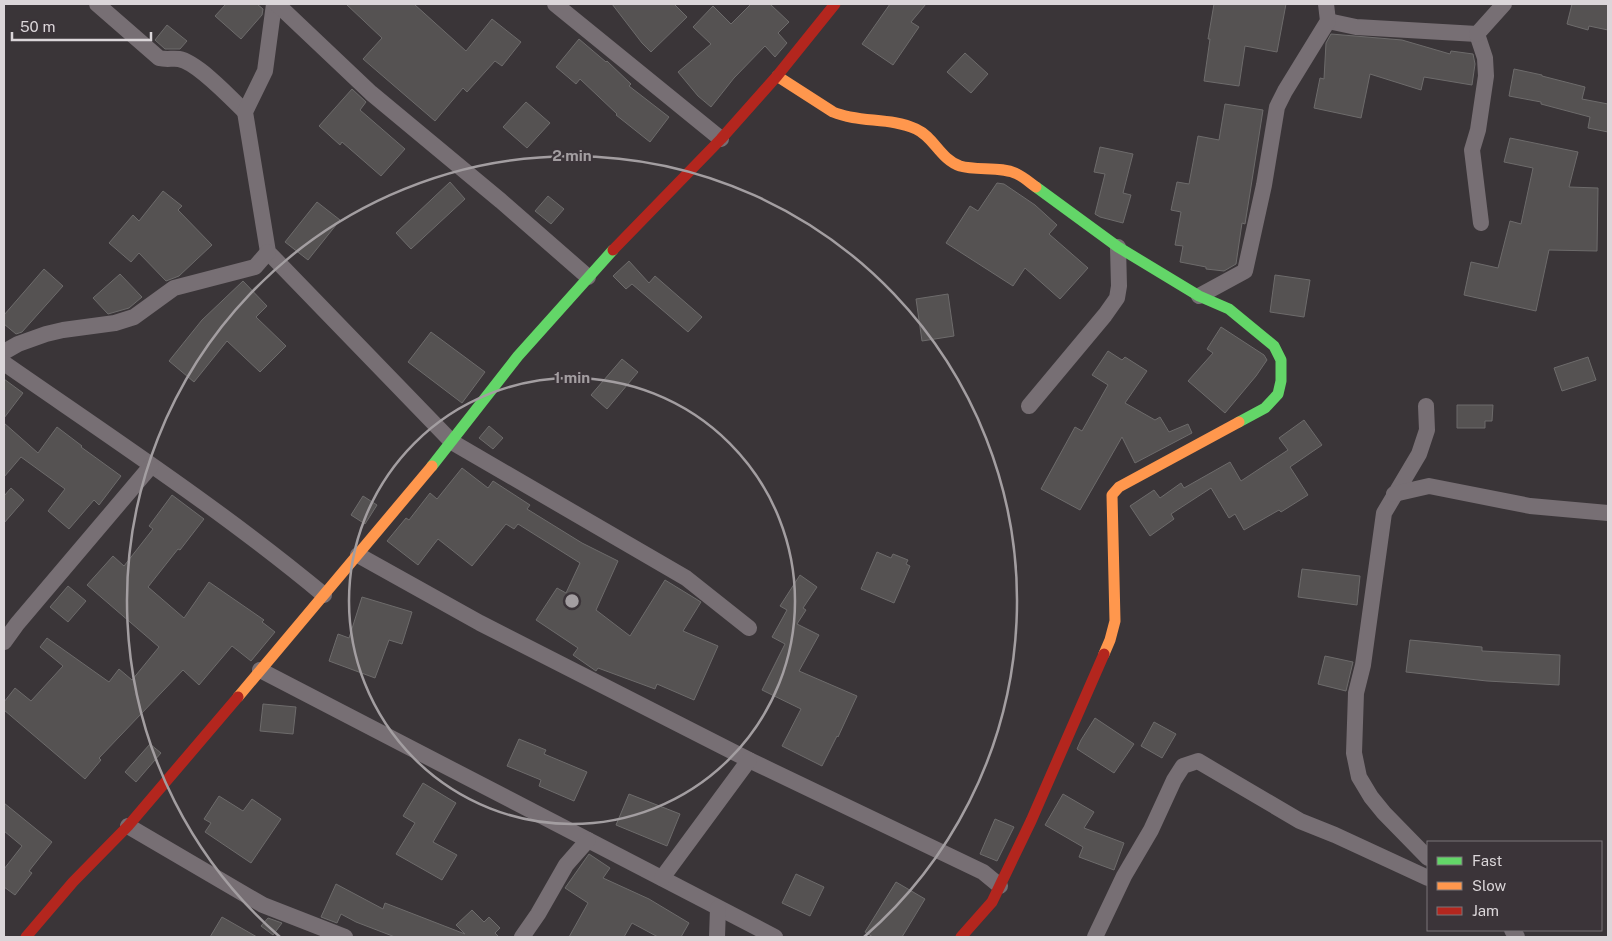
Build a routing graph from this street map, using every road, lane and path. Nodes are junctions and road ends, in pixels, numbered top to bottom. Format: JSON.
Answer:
{"nodes":[{"id":1,"x":98,"y":4,"type":"edge"},
{"id":2,"x":276,"y":4,"type":"edge"},
{"id":3,"x":555,"y":4,"type":"edge"},
{"id":4,"x":835,"y":4,"type":"edge"},
{"id":5,"x":1326,"y":4,"type":"edge"},
{"id":6,"x":1504,"y":4,"type":"edge"},
{"id":7,"x":1328,"y":21,"type":"junction"},
{"id":8,"x":1477,"y":34,"type":"junction"},
{"id":9,"x":777,"y":76,"type":"junction"},
{"id":10,"x":244,"y":112,"type":"junction"},
{"id":11,"x":721,"y":139,"type":"junction"},
{"id":12,"x":1481,"y":223,"type":"dead end"},
{"id":13,"x":1118,"y":247,"type":"junction"},
{"id":14,"x":268,"y":252,"type":"junction"},
{"id":15,"x":588,"y":277,"type":"junction"},
{"id":16,"x":1229,"y":280,"type":"junction"},
{"id":17,"x":1200,"y":296,"type":"junction"},
{"id":18,"x":1228,"y":309,"type":"junction"},
{"id":19,"x":4,"y":352,"type":"edge"},
{"id":20,"x":4,"y":363,"type":"edge"},
{"id":21,"x":1029,"y":406,"type":"dead end"},
{"id":22,"x":1426,"y":406,"type":"dead end"},
{"id":23,"x":452,"y":442,"type":"junction"},
{"id":24,"x":151,"y":466,"type":"junction"},
{"id":25,"x":1394,"y":494,"type":"junction"},
{"id":26,"x":1608,"y":513,"type":"edge"},
{"id":27,"x":358,"y":556,"type":"junction"},
{"id":28,"x":324,"y":595,"type":"junction"},
{"id":29,"x":749,"y":628,"type":"dead end"},
{"id":30,"x":4,"y":642,"type":"edge"},
{"id":31,"x":260,"y":670,"type":"junction"},
{"id":32,"x":749,"y":760,"type":"junction"},
{"id":33,"x":128,"y":826,"type":"junction"},
{"id":34,"x":588,"y":840,"type":"junction"},
{"id":35,"x":1427,"y":857,"type":"edge"},
{"id":36,"x":662,"y":878,"type":"junction"},
{"id":37,"x":1427,"y":878,"type":"edge"},
{"id":38,"x":1000,"y":886,"type":"junction"},
{"id":39,"x":718,"y":908,"type":"junction"},
{"id":40,"x":26,"y":937,"type":"edge"},
{"id":41,"x":345,"y":937,"type":"edge"},
{"id":42,"x":522,"y":937,"type":"edge"},
{"id":43,"x":717,"y":937,"type":"edge"},
{"id":44,"x":775,"y":937,"type":"edge"},
{"id":45,"x":961,"y":937,"type":"edge"},
{"id":46,"x":1094,"y":937,"type":"edge"}],
"edges":[{"from":1,"to":10,"type":"street"},
{"from":2,"to":10,"type":"street"},
{"from":2,"to":15,"type":"street"},
{"from":3,"to":11,"type":"street"},
{"from":4,"to":9,"type":"street"},
{"from":5,"to":7,"type":"street"},
{"from":6,"to":8,"type":"street"},
{"from":7,"to":8,"type":"street"},
{"from":7,"to":16,"type":"street"},
{"from":8,"to":12,"type":"street"},
{"from":9,"to":11,"type":"street"},
{"from":9,"to":13,"type":"street"},
{"from":10,"to":14,"type":"street"},
{"from":11,"to":15,"type":"street"},
{"from":13,"to":17,"type":"street"},
{"from":13,"to":21,"type":"street"},
{"from":14,"to":19,"type":"street"},
{"from":14,"to":23,"type":"street"},
{"from":15,"to":23,"type":"street"},
{"from":16,"to":17,"type":"street"},
{"from":16,"to":18,"type":"street"},
{"from":17,"to":18,"type":"street"},
{"from":18,"to":38,"type":"street"},
{"from":20,"to":24,"type":"street"},
{"from":22,"to":25,"type":"street"},
{"from":23,"to":27,"type":"street"},
{"from":23,"to":29,"type":"street"},
{"from":24,"to":28,"type":"street"},
{"from":24,"to":30,"type":"street"},
{"from":25,"to":26,"type":"street"},
{"from":25,"to":35,"type":"street"},
{"from":27,"to":28,"type":"street"},
{"from":27,"to":32,"type":"street"},
{"from":28,"to":31,"type":"street"},
{"from":31,"to":33,"type":"street"},
{"from":31,"to":34,"type":"street"},
{"from":32,"to":36,"type":"street"},
{"from":32,"to":38,"type":"street"},
{"from":33,"to":40,"type":"street"},
{"from":33,"to":41,"type":"street"},
{"from":34,"to":36,"type":"street"},
{"from":34,"to":42,"type":"street"},
{"from":36,"to":39,"type":"street"},
{"from":37,"to":46,"type":"street"},
{"from":38,"to":45,"type":"street"},
{"from":39,"to":43,"type":"street"},
{"from":39,"to":44,"type":"street"}]}
